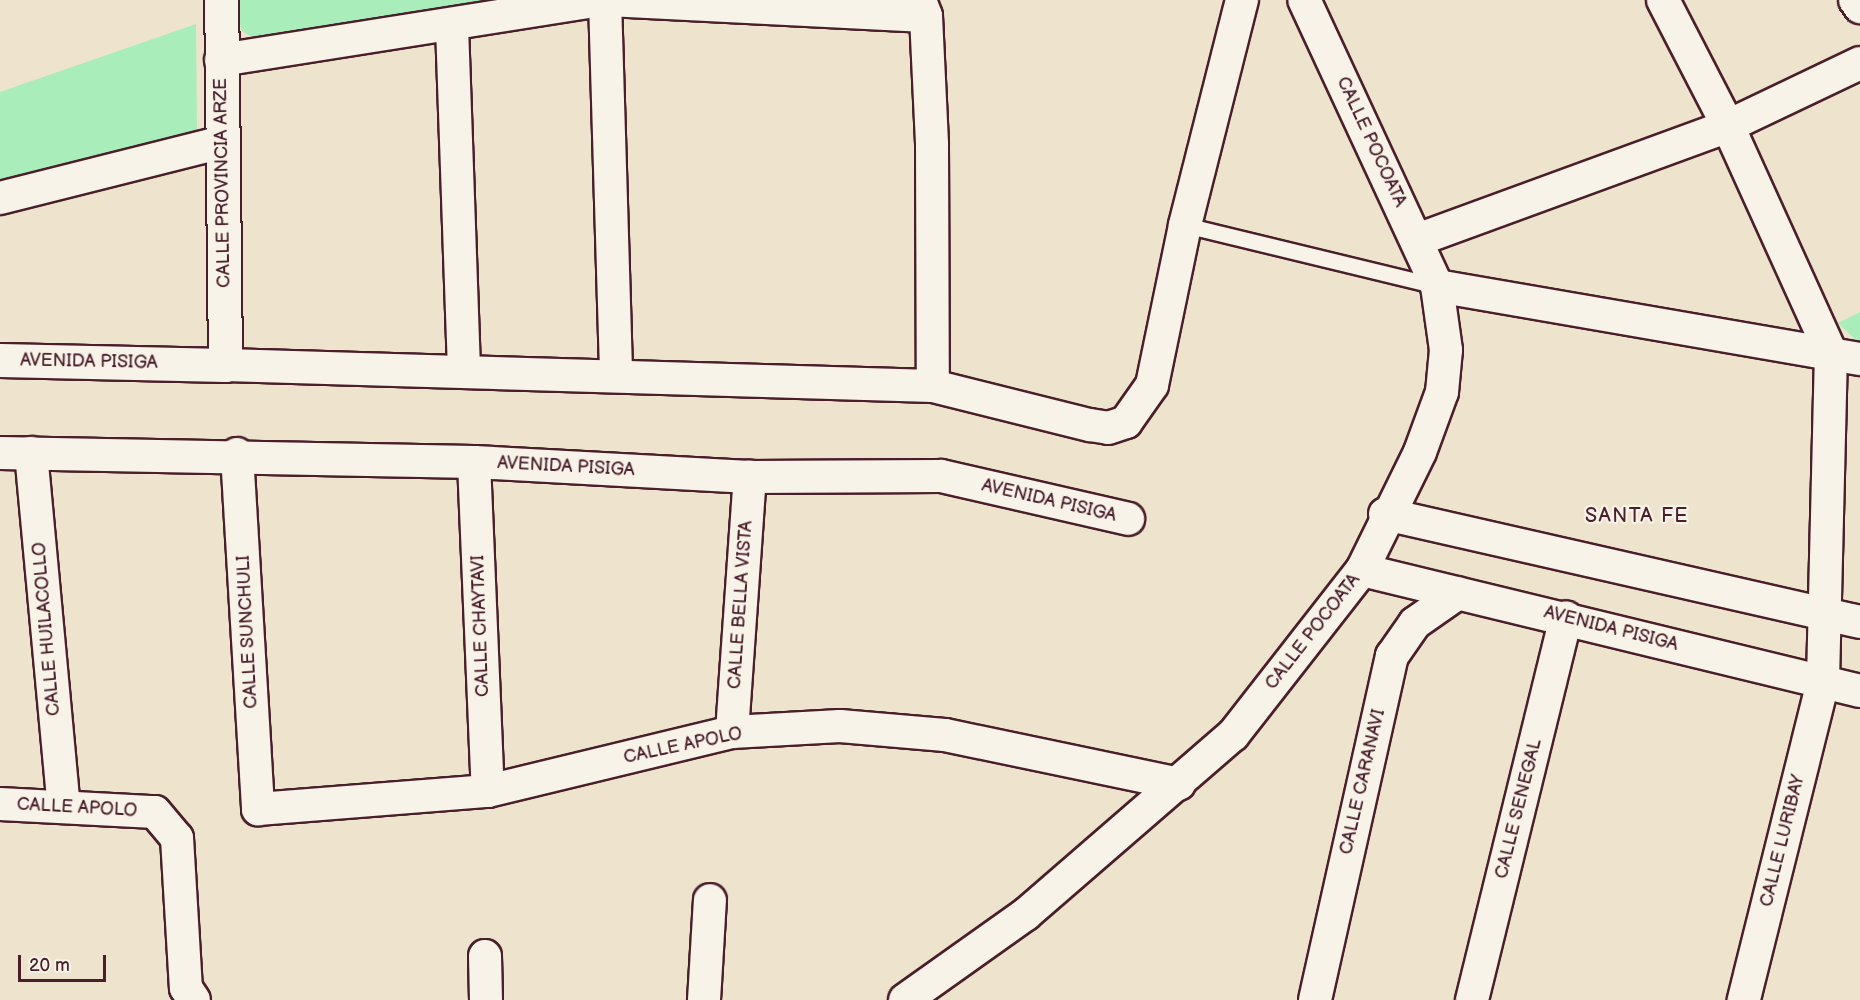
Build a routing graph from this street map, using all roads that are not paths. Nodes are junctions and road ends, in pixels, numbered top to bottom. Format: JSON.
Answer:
{"nodes":[{"id":1,"x":221,"y":0,"type":"edge"},
{"id":2,"x":599,"y":0,"type":"edge"},
{"id":3,"x":607,"y":0,"type":"edge"},
{"id":4,"x":1242,"y":0,"type":"edge"},
{"id":5,"x":1304,"y":0,"type":"edge"},
{"id":6,"x":1663,"y":0,"type":"edge"},
{"id":7,"x":1855,"y":0,"type":"edge"},
{"id":8,"x":923,"y":8,"type":"edge"},
{"id":9,"x":1860,"y":8,"type":"edge"},
{"id":10,"x":452,"y":26,"type":"junction"},
{"id":11,"x":222,"y":60,"type":"junction"},
{"id":12,"x":1860,"y":63,"type":"edge"},
{"id":13,"x":1728,"y":126,"type":"junction"},
{"id":14,"x":222,"y":142,"type":"junction"},
{"id":15,"x":0,"y":198,"type":"edge"},
{"id":16,"x":1185,"y":225,"type":"junction"},
{"id":17,"x":1417,"y":240,"type":"junction"},
{"id":18,"x":1437,"y":286,"type":"junction"},
{"id":19,"x":1846,"y":356,"type":"edge"},
{"id":20,"x":0,"y":360,"type":"edge"},
{"id":21,"x":225,"y":365,"type":"junction"},
{"id":22,"x":464,"y":368,"type":"junction"},
{"id":23,"x":616,"y":374,"type":"junction"},
{"id":24,"x":933,"y":386,"type":"junction"},
{"id":25,"x":0,"y":453,"type":"edge"},
{"id":26,"x":31,"y":453,"type":"junction"},
{"id":27,"x":237,"y":454,"type":"junction"},
{"id":28,"x":474,"y":462,"type":"junction"},
{"id":29,"x":750,"y":477,"type":"junction"},
{"id":30,"x":1385,"y":514,"type":"junction"},
{"id":31,"x":1128,"y":519,"type":"dead end"},
{"id":32,"x":1362,"y":570,"type":"junction"},
{"id":33,"x":1458,"y":593,"type":"junction"},
{"id":34,"x":1822,"y":613,"type":"junction"},
{"id":35,"x":1566,"y":617,"type":"junction"},
{"id":36,"x":1860,"y":622,"type":"edge"},
{"id":37,"x":1823,"y":682,"type":"junction"},
{"id":38,"x":1860,"y":691,"type":"edge"},
{"id":39,"x":732,"y":732,"type":"junction"},
{"id":40,"x":1179,"y":784,"type":"junction"},
{"id":41,"x":488,"y":791,"type":"junction"},
{"id":42,"x":0,"y":804,"type":"edge"},
{"id":43,"x":64,"y":806,"type":"junction"},
{"id":44,"x":258,"y":809,"type":"joint"},
{"id":45,"x":710,"y":900,"type":"dead end"},
{"id":46,"x":486,"y":956,"type":"dead end"},
{"id":47,"x":194,"y":1000,"type":"edge"},
{"id":48,"x":486,"y":1000,"type":"edge"},
{"id":49,"x":704,"y":1000,"type":"edge"},
{"id":50,"x":905,"y":1000,"type":"edge"},
{"id":51,"x":1315,"y":1000,"type":"edge"},
{"id":52,"x":1472,"y":1000,"type":"edge"},
{"id":53,"x":1744,"y":1000,"type":"edge"}],
"edges":[{"from":1,"to":11,"type":"street","name":"CALLE PROVINCIA ARZE"},
{"from":2,"to":10,"type":"street"},
{"from":3,"to":8,"type":"street"},
{"from":3,"to":23,"type":"street"},
{"from":4,"to":16,"type":"street","name":"AVENIDA PISIGA"},
{"from":5,"to":17,"type":"street","name":"CALLE POCOATA"},
{"from":6,"to":13,"type":"street"},
{"from":7,"to":9,"type":"street"},
{"from":8,"to":24,"type":"street"},
{"from":10,"to":11,"type":"street"},
{"from":10,"to":22,"type":"street"},
{"from":11,"to":14,"type":"street","name":"CALLE PROVINCIA ARZE"},
{"from":12,"to":13,"type":"street"},
{"from":13,"to":17,"type":"street"},
{"from":13,"to":19,"type":"street"},
{"from":14,"to":15,"type":"street"},
{"from":14,"to":21,"type":"street","name":"CALLE PROVINCIA ARZE"},
{"from":16,"to":18,"type":"lane"},
{"from":16,"to":24,"type":"street","name":"AVENIDA PISIGA"},
{"from":17,"to":18,"type":"street","name":"CALLE POCOATA"},
{"from":18,"to":19,"type":"street"},
{"from":18,"to":30,"type":"street","name":"CALLE POCOATA"},
{"from":19,"to":34,"type":"street","name":"CALLE LURIBAY"},
{"from":20,"to":21,"type":"street","name":"AVENIDA PISIGA"},
{"from":21,"to":22,"type":"street","name":"AVENIDA PISIGA"},
{"from":22,"to":23,"type":"street","name":"AVENIDA PISIGA"},
{"from":23,"to":24,"type":"street","name":"AVENIDA PISIGA"},
{"from":25,"to":26,"type":"street","name":"AVENIDA PISIGA"},
{"from":26,"to":27,"type":"street","name":"AVENIDA PISIGA"},
{"from":26,"to":43,"type":"street","name":"CALLE HUILACOLLO"},
{"from":27,"to":28,"type":"street","name":"AVENIDA PISIGA"},
{"from":27,"to":44,"type":"street","name":"CALLE SUNCHULI"},
{"from":28,"to":29,"type":"street","name":"AVENIDA PISIGA"},
{"from":28,"to":41,"type":"street","name":"CALLE CHAYTAVI"},
{"from":29,"to":31,"type":"street","name":"AVENIDA PISIGA"},
{"from":29,"to":39,"type":"street","name":"CALLE BELLA VISTA"},
{"from":30,"to":32,"type":"street","name":"CALLE POCOATA"},
{"from":30,"to":34,"type":"street"},
{"from":32,"to":33,"type":"street","name":"AVENIDA PISIGA"},
{"from":32,"to":40,"type":"street","name":"CALLE POCOATA"},
{"from":33,"to":35,"type":"street","name":"AVENIDA PISIGA"},
{"from":33,"to":51,"type":"street","name":"CALLE CARANAVI"},
{"from":34,"to":36,"type":"street"},
{"from":34,"to":37,"type":"street","name":"CALLE LURIBAY"},
{"from":35,"to":37,"type":"street","name":"AVENIDA PISIGA"},
{"from":35,"to":52,"type":"street","name":"CALLE SENEGAL"},
{"from":37,"to":38,"type":"street","name":"AVENIDA PISIGA"},
{"from":37,"to":53,"type":"street","name":"CALLE LURIBAY"},
{"from":39,"to":40,"type":"street","name":"CALLE APOLO"},
{"from":39,"to":41,"type":"street","name":"CALLE APOLO"},
{"from":40,"to":50,"type":"street","name":"CALLE POCOATA"},
{"from":41,"to":44,"type":"street","name":"CALLE APOLO"},
{"from":42,"to":43,"type":"street","name":"CALLE APOLO"},
{"from":43,"to":47,"type":"street","name":"CALLE APOLO"},
{"from":45,"to":49,"type":"street"},
{"from":46,"to":48,"type":"street"}]}
